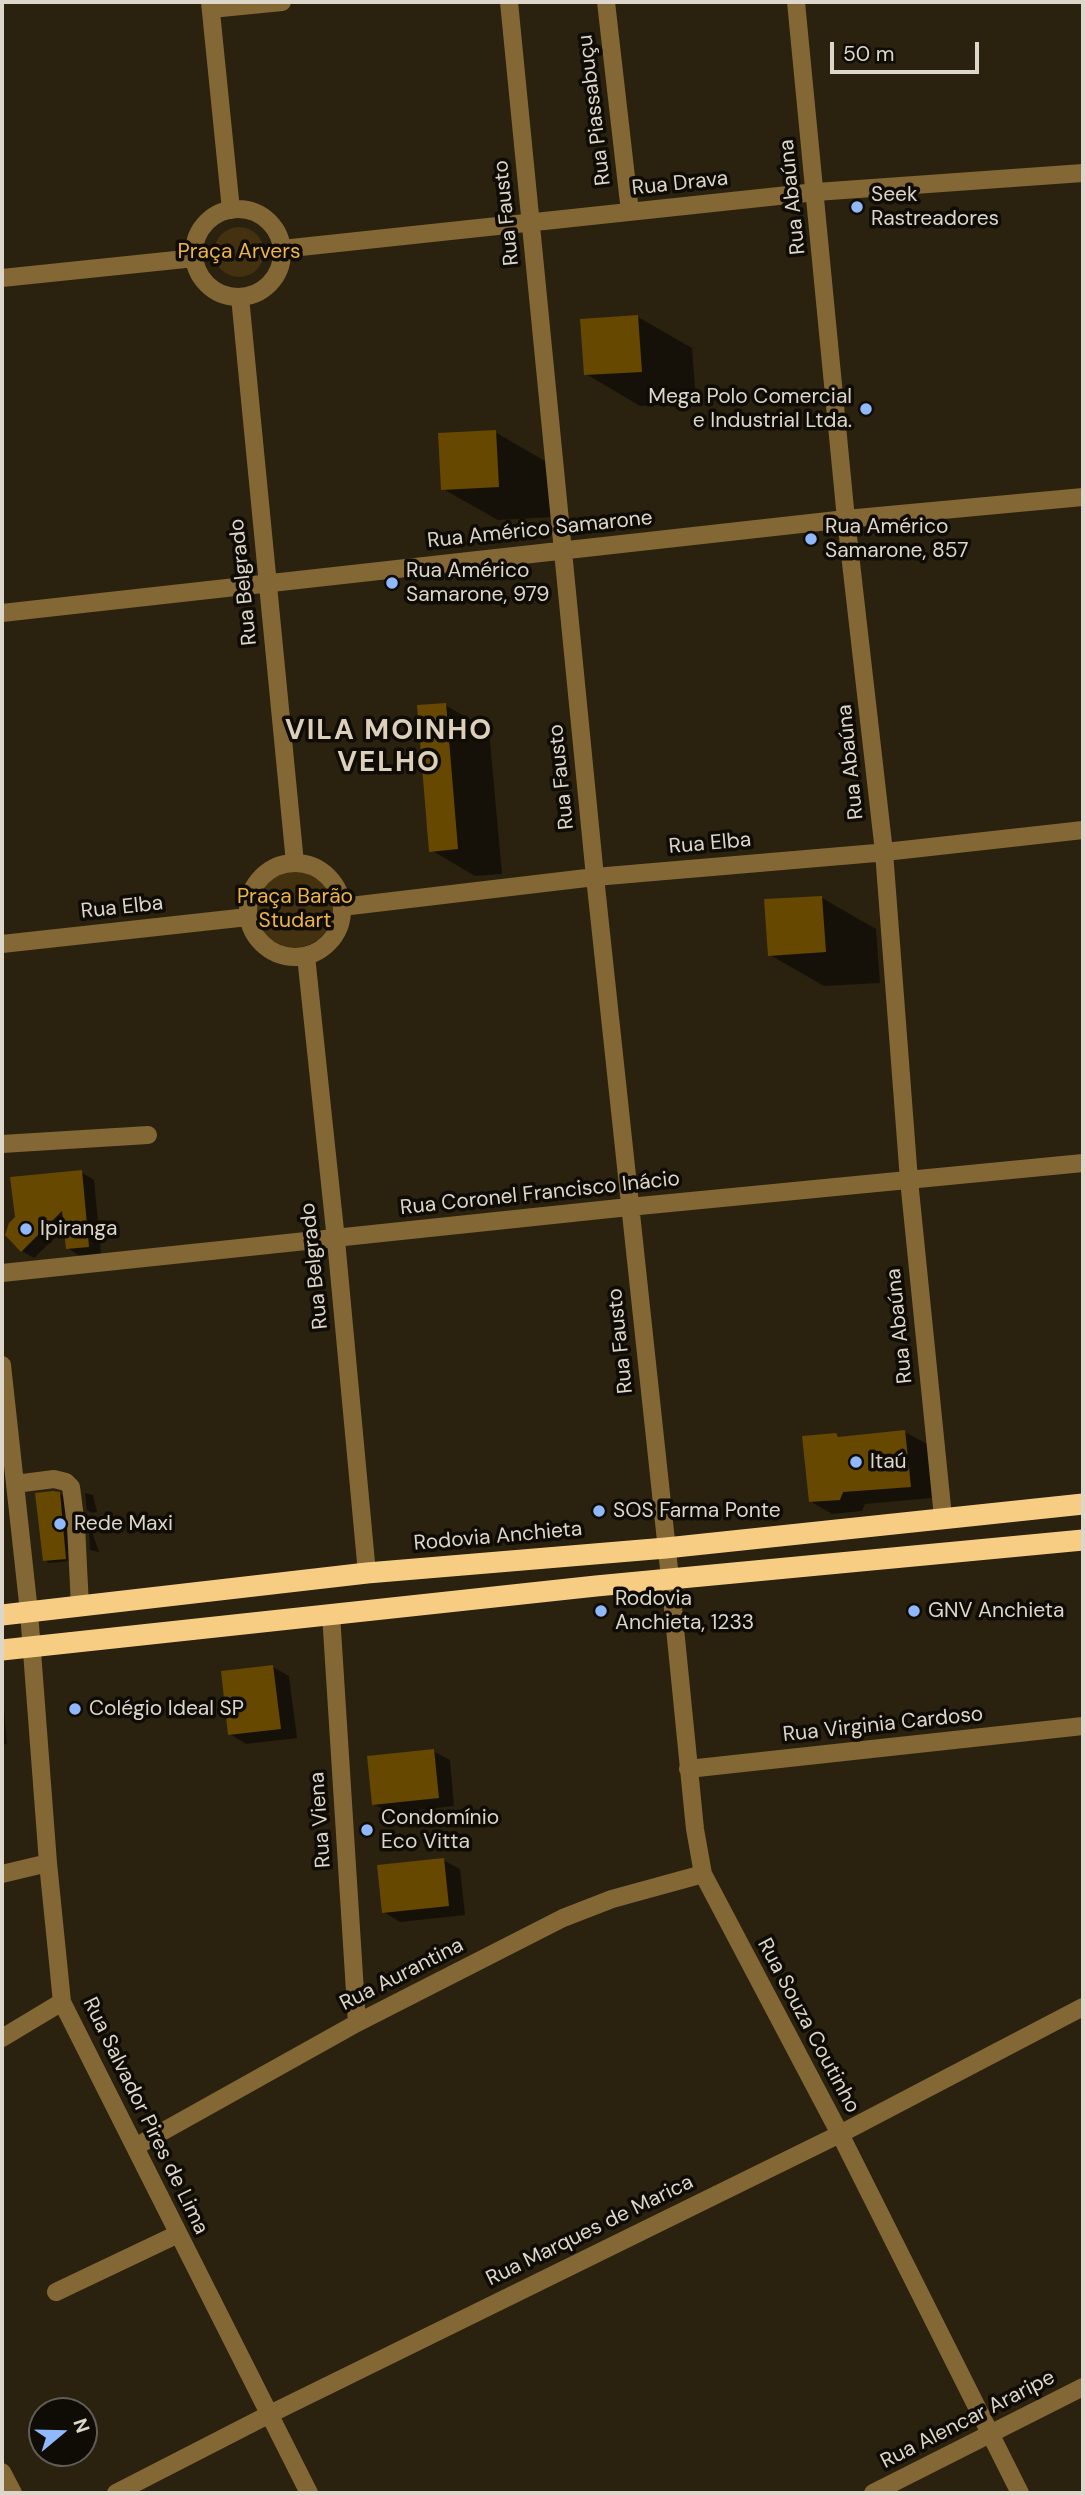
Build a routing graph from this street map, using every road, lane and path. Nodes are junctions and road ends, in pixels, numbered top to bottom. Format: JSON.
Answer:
{"nodes":[{"id":1,"x":282,"y":2,"type":"edge"},
{"id":2,"x":509,"y":2,"type":"edge"},
{"id":3,"x":606,"y":2,"type":"edge"},
{"id":4,"x":796,"y":2,"type":"edge"},
{"id":5,"x":210,"y":5,"type":"edge"},
{"id":6,"x":1083,"y":173,"type":"edge"},
{"id":7,"x":816,"y":192,"type":"junction"},
{"id":8,"x":231,"y":210,"type":"junction"},
{"id":9,"x":630,"y":212,"type":"junction"},
{"id":10,"x":531,"y":222,"type":"junction"},
{"id":11,"x":282,"y":249,"type":"junction"},
{"id":12,"x":195,"y":258,"type":"junction"},
{"id":13,"x":2,"y":278,"type":"edge"},
{"id":14,"x":240,"y":297,"type":"junction"},
{"id":15,"x":1083,"y":497,"type":"edge"},
{"id":16,"x":846,"y":519,"type":"junction"},
{"id":17,"x":562,"y":551,"type":"junction"},
{"id":18,"x":267,"y":583,"type":"junction"},
{"id":19,"x":2,"y":613,"type":"edge"},
{"id":20,"x":1083,"y":830,"type":"edge"},
{"id":21,"x":884,"y":852,"type":"junction"},
{"id":22,"x":295,"y":863,"type":"junction"},
{"id":23,"x":595,"y":877,"type":"junction"},
{"id":24,"x":342,"y":907,"type":"junction"},
{"id":25,"x":248,"y":917,"type":"junction"},
{"id":26,"x":2,"y":944,"type":"edge"},
{"id":27,"x":306,"y":956,"type":"junction"},
{"id":28,"x":148,"y":1135,"type":"dead end"},
{"id":29,"x":2,"y":1144,"type":"edge"},
{"id":30,"x":1083,"y":1163,"type":"edge"},
{"id":31,"x":909,"y":1180,"type":"junction"},
{"id":32,"x":629,"y":1207,"type":"junction"},
{"id":33,"x":336,"y":1240,"type":"junction"},
{"id":34,"x":2,"y":1273,"type":"edge"},
{"id":35,"x":2,"y":1365,"type":"edge"},
{"id":36,"x":15,"y":1483,"type":"junction"},
{"id":37,"x":1083,"y":1504,"type":"edge"},
{"id":38,"x":943,"y":1517,"type":"junction"},
{"id":39,"x":1083,"y":1541,"type":"edge"},
{"id":40,"x":666,"y":1548,"type":"junction"},
{"id":41,"x":367,"y":1573,"type":"junction"},
{"id":42,"x":670,"y":1578,"type":"junction"},
{"id":43,"x":80,"y":1606,"type":"junction"},
{"id":44,"x":29,"y":1612,"type":"junction"},
{"id":45,"x":331,"y":1614,"type":"junction"},
{"id":46,"x":2,"y":1615,"type":"edge"},
{"id":47,"x":32,"y":1646,"type":"junction"},
{"id":48,"x":2,"y":1650,"type":"edge"},
{"id":49,"x":1083,"y":1726,"type":"edge"},
{"id":50,"x":688,"y":1769,"type":"junction"},
{"id":51,"x":48,"y":1863,"type":"junction"},
{"id":52,"x":2,"y":1874,"type":"edge"},
{"id":53,"x":703,"y":1874,"type":"junction"},
{"id":54,"x":62,"y":2002,"type":"junction"},
{"id":55,"x":1083,"y":2007,"type":"edge"},
{"id":56,"x":357,"y":2023,"type":"junction"},
{"id":57,"x":2,"y":2038,"type":"edge"},
{"id":58,"x":840,"y":2134,"type":"junction"},
{"id":59,"x":135,"y":2147,"type":"junction"},
{"id":60,"x":178,"y":2234,"type":"junction"},
{"id":61,"x":56,"y":2292,"type":"dead end"},
{"id":62,"x":1083,"y":2388,"type":"edge"},
{"id":63,"x":270,"y":2414,"type":"junction"},
{"id":64,"x":991,"y":2434,"type":"junction"},
{"id":65,"x":2,"y":2472,"type":"edge"},
{"id":66,"x":13,"y":2493,"type":"edge"},
{"id":67,"x":116,"y":2493,"type":"edge"},
{"id":68,"x":309,"y":2493,"type":"edge"},
{"id":69,"x":873,"y":2493,"type":"edge"},
{"id":70,"x":1020,"y":2493,"type":"edge"}],
"edges":[{"from":1,"to":5,"type":"street"},
{"from":2,"to":10,"type":"street","name":"Rua Fausto"},
{"from":3,"to":9,"type":"street","name":"Rua Piassabuçu"},
{"from":4,"to":7,"type":"street","name":"Rua Abaúna"},
{"from":5,"to":8,"type":"street"},
{"from":6,"to":7,"type":"street","name":"Rua Drava"},
{"from":7,"to":9,"type":"street","name":"Rua Drava"},
{"from":7,"to":16,"type":"street","name":"Rua Abaúna"},
{"from":8,"to":11,"type":"street"},
{"from":8,"to":12,"type":"street"},
{"from":9,"to":10,"type":"street","name":"Rua Drava"},
{"from":10,"to":11,"type":"street","name":"Rua Drava"},
{"from":10,"to":17,"type":"street","name":"Rua Fausto"},
{"from":11,"to":14,"type":"street"},
{"from":12,"to":13,"type":"street"},
{"from":12,"to":14,"type":"street"},
{"from":14,"to":18,"type":"street","name":"Rua Belgrado"},
{"from":15,"to":16,"type":"street","name":"Rua Américo Samarone"},
{"from":16,"to":17,"type":"street","name":"Rua Américo Samarone"},
{"from":16,"to":21,"type":"street","name":"Rua Abaúna"},
{"from":17,"to":18,"type":"street","name":"Rua Américo Samarone"},
{"from":17,"to":23,"type":"street","name":"Rua Fausto"},
{"from":18,"to":19,"type":"street","name":"Rua Américo Samarone"},
{"from":18,"to":22,"type":"street","name":"Rua Belgrado"},
{"from":20,"to":21,"type":"street","name":"Rua Elba"},
{"from":21,"to":23,"type":"street","name":"Rua Elba"},
{"from":21,"to":31,"type":"street","name":"Rua Abaúna"},
{"from":22,"to":24,"type":"street"},
{"from":22,"to":25,"type":"street"},
{"from":23,"to":24,"type":"street","name":"Rua Elba"},
{"from":23,"to":32,"type":"street","name":"Rua Fausto"},
{"from":24,"to":27,"type":"street"},
{"from":25,"to":26,"type":"street","name":"Rua Elba"},
{"from":25,"to":27,"type":"street"},
{"from":27,"to":33,"type":"street","name":"Rua Belgrado"},
{"from":28,"to":29,"type":"street"},
{"from":30,"to":31,"type":"street","name":"Rua Coronel Francisco Inácio"},
{"from":31,"to":32,"type":"street","name":"Rua Coronel Francisco Inácio"},
{"from":31,"to":38,"type":"street","name":"Rua Abaúna"},
{"from":32,"to":33,"type":"street","name":"Rua Coronel Francisco Inácio"},
{"from":32,"to":40,"type":"street","name":"Rua Fausto"},
{"from":33,"to":34,"type":"street","name":"Rua Coronel Francisco Inácio"},
{"from":33,"to":41,"type":"street","name":"Rua Belgrado"},
{"from":35,"to":36,"type":"street","name":"Rua Salvador Pires de Lima"},
{"from":36,"to":43,"type":"street"},
{"from":36,"to":44,"type":"street","name":"Rua Salvador Pires de Lima"},
{"from":37,"to":38,"type":"highway","name":"Rodovia Anchieta"},
{"from":38,"to":40,"type":"highway","name":"Rodovia Anchieta"},
{"from":39,"to":42,"type":"highway"},
{"from":40,"to":41,"type":"highway","name":"Rodovia Anchieta"},
{"from":40,"to":42,"type":"street","name":"Rua Souza Coutinho"},
{"from":41,"to":43,"type":"highway","name":"Rodovia Anchieta"},
{"from":42,"to":45,"type":"highway"},
{"from":42,"to":50,"type":"street","name":"Rua Souza Coutinho"},
{"from":43,"to":44,"type":"highway","name":"Rodovia Anchieta"},
{"from":44,"to":46,"type":"highway","name":"Rodovia Anchieta"},
{"from":44,"to":47,"type":"street","name":"Rua Salvador Pires de Lima"},
{"from":45,"to":47,"type":"highway"},
{"from":45,"to":56,"type":"street","name":"Rua Viena"},
{"from":47,"to":48,"type":"highway"},
{"from":47,"to":51,"type":"street","name":"Rua Salvador Pires de Lima"},
{"from":49,"to":50,"type":"street","name":"Rua Virginia Cardoso"},
{"from":50,"to":53,"type":"street","name":"Rua Souza Coutinho"},
{"from":51,"to":52,"type":"street"},
{"from":51,"to":54,"type":"street","name":"Rua Salvador Pires de Lima"},
{"from":53,"to":56,"type":"street","name":"Rua Aurantina"},
{"from":53,"to":58,"type":"street","name":"Rua Souza Coutinho"},
{"from":54,"to":57,"type":"street"},
{"from":54,"to":59,"type":"street","name":"Rua Salvador Pires de Lima"},
{"from":55,"to":58,"type":"street","name":"Rua Marques de Marica"},
{"from":56,"to":59,"type":"street","name":"Rua Aurantina"},
{"from":58,"to":63,"type":"street","name":"Rua Marques de Marica"},
{"from":58,"to":64,"type":"street","name":"Rua Souza Coutinho"},
{"from":59,"to":60,"type":"street","name":"Rua Salvador Pires de Lima"},
{"from":60,"to":61,"type":"street"},
{"from":60,"to":63,"type":"street","name":"Rua Salvador Pires de Lima"},
{"from":62,"to":64,"type":"street","name":"Rua Alencar Araripe"},
{"from":63,"to":67,"type":"street","name":"Rua Marques de Marica"},
{"from":63,"to":68,"type":"street","name":"Rua Salvador Pires de Lima"},
{"from":64,"to":69,"type":"street","name":"Rua Alencar Araripe"},
{"from":64,"to":70,"type":"street","name":"Rua Souza Coutinho"},
{"from":65,"to":66,"type":"street"}]}
